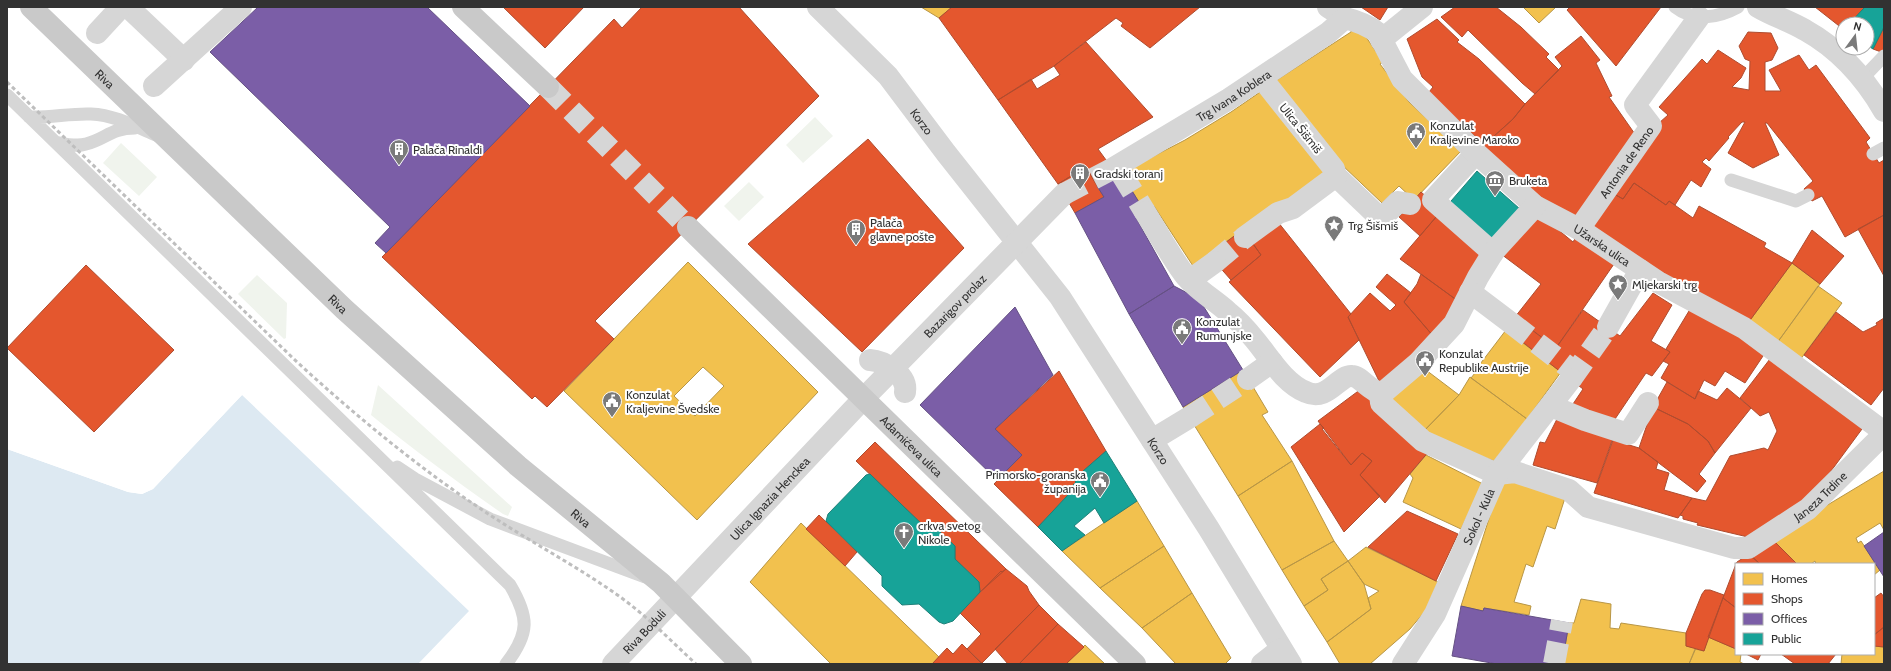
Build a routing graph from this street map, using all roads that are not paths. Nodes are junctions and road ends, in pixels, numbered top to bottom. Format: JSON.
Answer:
{"nodes":[{"id":1,"x":32,"y":7,"type":"edge"},
{"id":2,"x":121,"y":7,"type":"edge"},
{"id":3,"x":128,"y":7,"type":"edge"},
{"id":4,"x":241,"y":7,"type":"edge"},
{"id":5,"x":463,"y":7,"type":"edge"},
{"id":6,"x":818,"y":7,"type":"edge"},
{"id":7,"x":1422,"y":7,"type":"edge"},
{"id":8,"x":1675,"y":7,"type":"edge"},
{"id":9,"x":1738,"y":7,"type":"edge"},
{"id":10,"x":1758,"y":7,"type":"edge"},
{"id":11,"x":1342,"y":15,"type":"edge"},
{"id":12,"x":1699,"y":17,"type":"junction"},
{"id":13,"x":97,"y":33,"type":"dead end"},
{"id":14,"x":1381,"y":40,"type":"junction"},
{"id":15,"x":1884,"y":56,"type":"edge"},
{"id":16,"x":179,"y":70,"type":"junction"},
{"id":17,"x":1862,"y":79,"type":"junction"},
{"id":18,"x":154,"y":86,"type":"dead end"},
{"id":19,"x":1268,"y":86,"type":"dead end"},
{"id":20,"x":548,"y":87,"type":"tunnel mouth"},
{"id":21,"x":7,"y":96,"type":"edge"},
{"id":22,"x":1884,"y":111,"type":"edge"},
{"id":23,"x":29,"y":117,"type":"junction"},
{"id":24,"x":140,"y":128,"type":"junction"},
{"id":25,"x":55,"y":142,"type":"junction"},
{"id":26,"x":178,"y":148,"type":"junction"},
{"id":27,"x":1476,"y":153,"type":"junction"},
{"id":28,"x":1117,"y":169,"type":"tunnel mouth"},
{"id":29,"x":1335,"y":173,"type":"junction"},
{"id":30,"x":1730,"y":180,"type":"dead end"},
{"id":31,"x":1064,"y":194,"type":"tunnel mouth"},
{"id":32,"x":1808,"y":195,"type":"dead end"},
{"id":33,"x":1423,"y":200,"type":"junction"},
{"id":34,"x":1535,"y":206,"type":"junction"},
{"id":35,"x":1145,"y":212,"type":"tunnel mouth"},
{"id":36,"x":688,"y":228,"type":"tunnel mouth"},
{"id":37,"x":1579,"y":229,"type":"junction"},
{"id":38,"x":1245,"y":237,"type":"tunnel mouth"},
{"id":39,"x":1017,"y":243,"type":"junction"},
{"id":40,"x":1494,"y":252,"type":"junction"},
{"id":41,"x":1215,"y":262,"type":"tunnel mouth"},
{"id":42,"x":1640,"y":270,"type":"junction"},
{"id":43,"x":1190,"y":280,"type":"junction"},
{"id":44,"x":1470,"y":292,"type":"junction"},
{"id":45,"x":1510,"y":324,"type":"tunnel mouth"},
{"id":46,"x":1608,"y":327,"type":"tunnel mouth"},
{"id":47,"x":870,"y":360,"type":"dead end"},
{"id":48,"x":1272,"y":362,"type":"junction"},
{"id":49,"x":892,"y":370,"type":"junction"},
{"id":50,"x":1248,"y":379,"type":"tunnel mouth"},
{"id":51,"x":1571,"y":379,"type":"tunnel mouth"},
{"id":52,"x":905,"y":392,"type":"dead end"},
{"id":53,"x":1380,"y":393,"type":"junction"},
{"id":54,"x":864,"y":398,"type":"junction"},
{"id":55,"x":1648,"y":403,"type":"dead end"},
{"id":56,"x":1551,"y":406,"type":"junction"},
{"id":57,"x":1190,"y":417,"type":"tunnel mouth"},
{"id":58,"x":1884,"y":433,"type":"edge"},
{"id":59,"x":1152,"y":440,"type":"junction"},
{"id":60,"x":371,"y":450,"type":"junction"},
{"id":61,"x":1497,"y":474,"type":"junction"},
{"id":62,"x":668,"y":590,"type":"junction"},
{"id":63,"x":1286,"y":657,"type":"edge"},
{"id":64,"x":506,"y":664,"type":"edge"},
{"id":65,"x":613,"y":664,"type":"edge"},
{"id":66,"x":741,"y":664,"type":"edge"},
{"id":67,"x":1135,"y":664,"type":"edge"},
{"id":68,"x":1262,"y":664,"type":"edge"},
{"id":69,"x":1403,"y":664,"type":"edge"}],
"edges":[{"from":1,"to":26,"type":"main road","name":"Riva"},
{"from":2,"to":13,"type":"street"},
{"from":3,"to":16,"type":"street"},
{"from":4,"to":16,"type":"street"},
{"from":5,"to":20,"type":"main road"},
{"from":6,"to":39,"type":"street","name":"Korzo"},
{"from":7,"to":14,"type":"street"},
{"from":8,"to":12,"type":"lane"},
{"from":9,"to":12,"type":"lane"},
{"from":10,"to":17,"type":"street"},
{"from":11,"to":14,"type":"street","name":"Užarska ulica"},
{"from":11,"to":28,"type":"street","name":"Trg Ivana Koblera"},
{"from":12,"to":37,"type":"street","name":"Antonia de Reno"},
{"from":14,"to":27,"type":"street","name":"Užarska ulica"},
{"from":15,"to":17,"type":"lane"},
{"from":16,"to":18,"type":"street"},
{"from":17,"to":22,"type":"street"},
{"from":19,"to":29,"type":"street","name":"Ulica Šišmiš"},
{"from":21,"to":23,"type":"lane"},
{"from":23,"to":24,"type":"lane"},
{"from":23,"to":25,"type":"lane"},
{"from":24,"to":25,"type":"lane"},
{"from":24,"to":26,"type":"lane"},
{"from":25,"to":60,"type":"lane"},
{"from":26,"to":62,"type":"main road","name":"Riva"},
{"from":27,"to":33,"type":"street"},
{"from":27,"to":34,"type":"street","name":"Užarska ulica"},
{"from":29,"to":33,"type":"street","name":"Ulica Šišmiš"},
{"from":29,"to":38,"type":"street"},
{"from":30,"to":32,"type":"lane"},
{"from":31,"to":39,"type":"street"},
{"from":33,"to":40,"type":"street"},
{"from":34,"to":37,"type":"street","name":"Užarska ulica"},
{"from":34,"to":40,"type":"street"},
{"from":35,"to":43,"type":"street"},
{"from":36,"to":54,"type":"main road","name":"Adamićeva ulica"},
{"from":37,"to":42,"type":"street","name":"Užarska ulica"},
{"from":39,"to":49,"type":"street","name":"Bazarigov prolaz"},
{"from":39,"to":59,"type":"street","name":"Korzo"},
{"from":40,"to":44,"type":"street"},
{"from":41,"to":43,"type":"street"},
{"from":42,"to":46,"type":"street"},
{"from":42,"to":58,"type":"street","name":"Užarska ulica"},
{"from":43,"to":48,"type":"street"},
{"from":44,"to":45,"type":"street"},
{"from":44,"to":53,"type":"street"},
{"from":47,"to":49,"type":"street"},
{"from":48,"to":50,"type":"street"},
{"from":48,"to":53,"type":"street"},
{"from":49,"to":52,"type":"street"},
{"from":49,"to":54,"type":"street","name":"Bazarigov prolaz"},
{"from":51,"to":56,"type":"street","name":"Sokol - Kula"},
{"from":53,"to":61,"type":"street"},
{"from":54,"to":62,"type":"street","name":"Ulica Ignazia Henckea"},
{"from":54,"to":67,"type":"main road","name":"Adamićeva ulica"},
{"from":55,"to":56,"type":"street"},
{"from":56,"to":61,"type":"street","name":"Sokol - Kula"},
{"from":57,"to":59,"type":"street"},
{"from":58,"to":61,"type":"street","name":"Janeza Trdine"},
{"from":59,"to":63,"type":"street","name":"Korzo"},
{"from":60,"to":62,"type":"lane"},
{"from":60,"to":64,"type":"lane"},
{"from":61,"to":69,"type":"street","name":"Sokol - Kula"},
{"from":62,"to":65,"type":"street","name":"Riva Boduli"},
{"from":62,"to":66,"type":"main road","name":"Riva"},
{"from":63,"to":68,"type":"street"}]}
